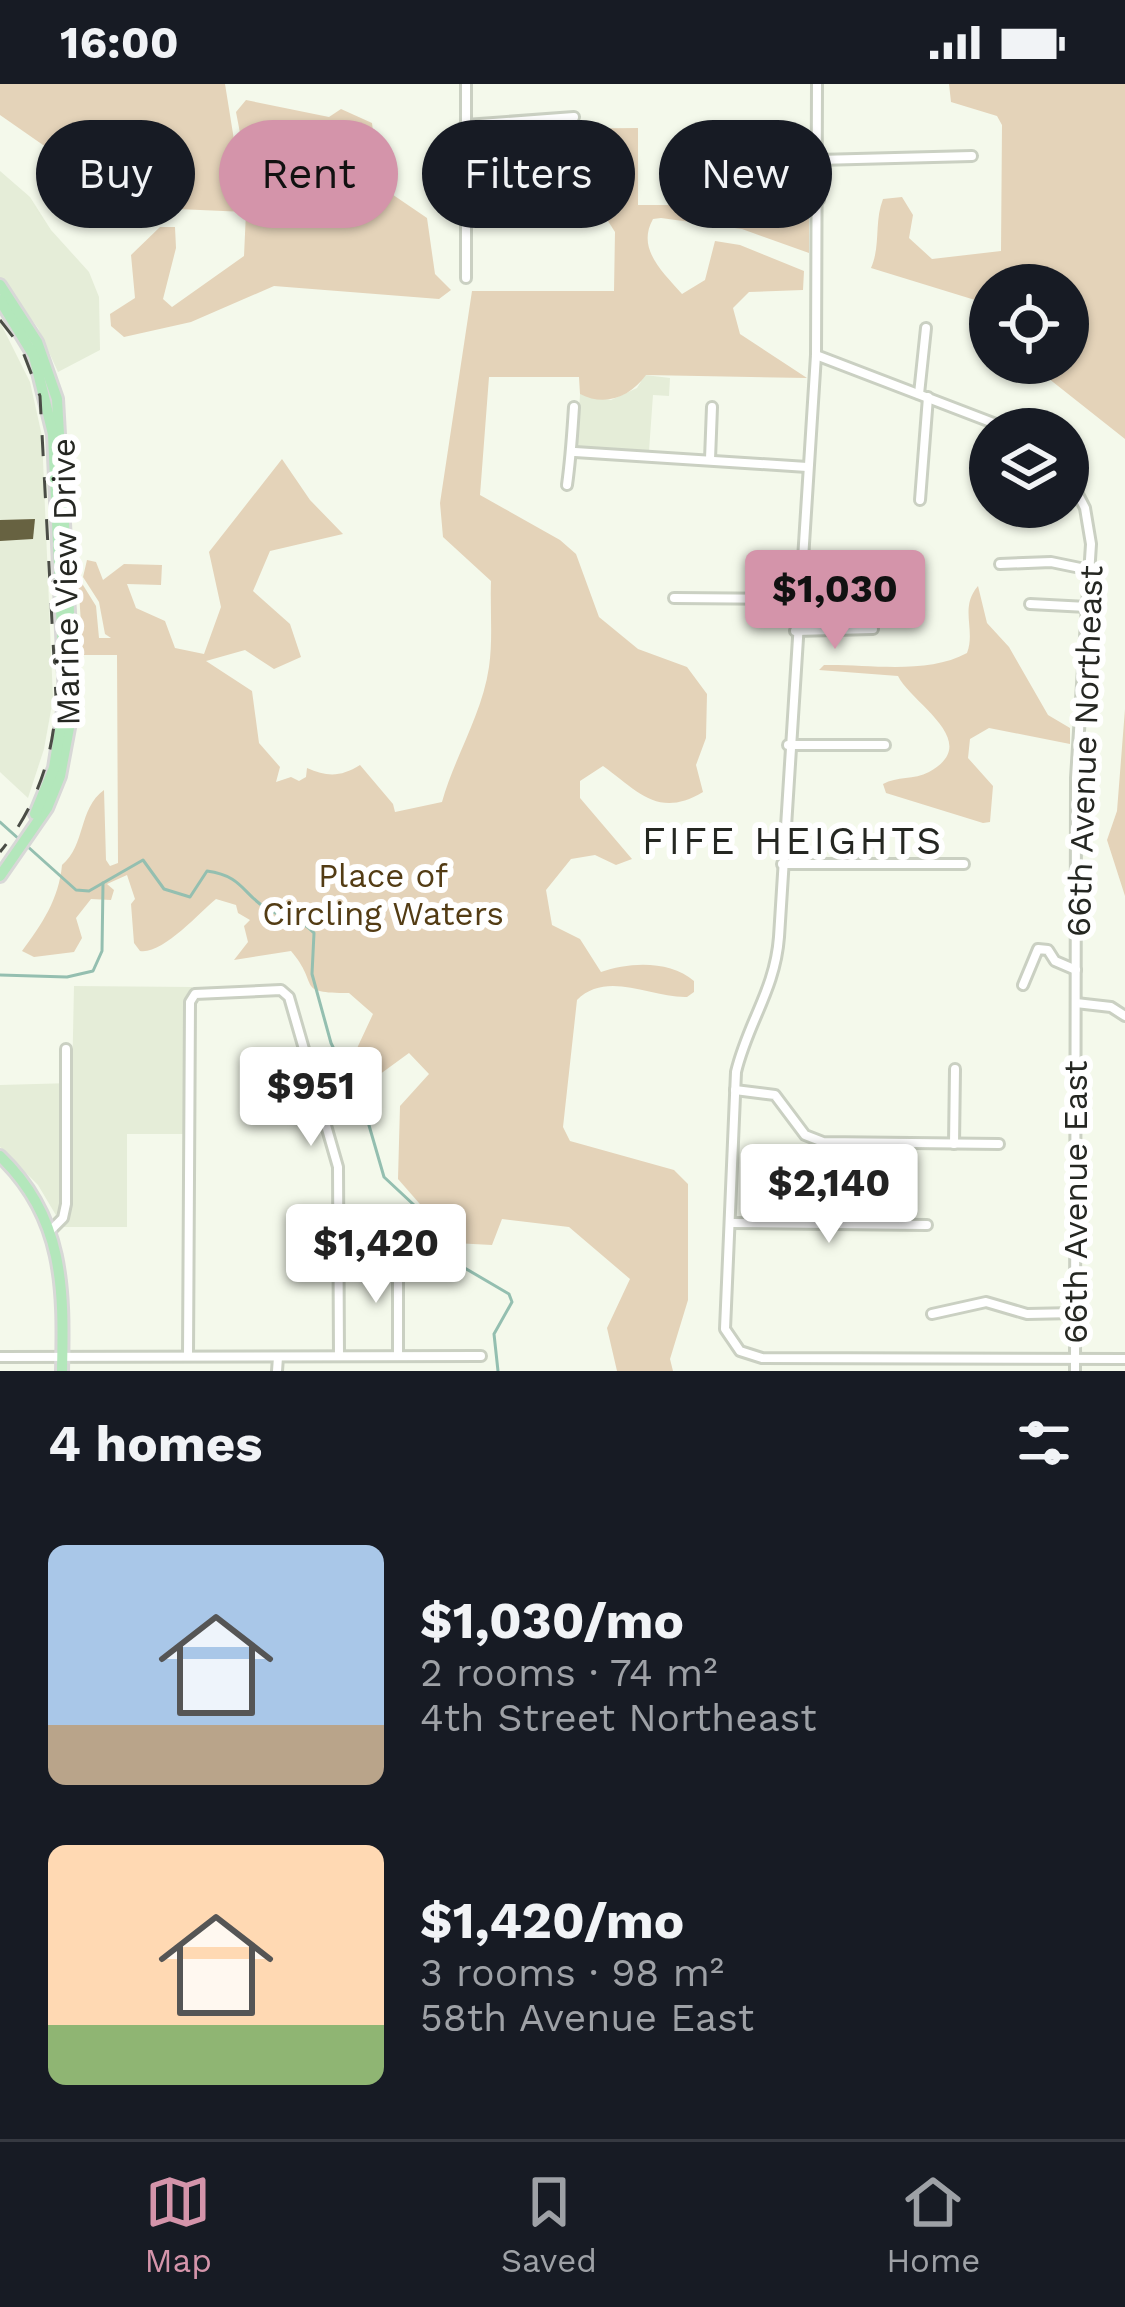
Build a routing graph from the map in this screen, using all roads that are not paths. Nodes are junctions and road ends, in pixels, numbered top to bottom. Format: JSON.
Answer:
{"nodes":[{"id":1,"x":466,"y":84,"type":"edge"},
{"id":2,"x":817,"y":84,"type":"edge"},
{"id":3,"x":574,"y":117,"type":"dead end"},
{"id":4,"x":466,"y":120,"type":"edge"},
{"id":5,"x":534,"y":120,"type":"edge"},
{"id":6,"x":817,"y":120,"type":"edge"},
{"id":7,"x":972,"y":156,"type":"dead end"},
{"id":8,"x":832,"y":160,"type":"edge"},
{"id":9,"x":466,"y":228,"type":"edge"},
{"id":10,"x":818,"y":228,"type":"edge"},
{"id":11,"x":466,"y":278,"type":"dead end"},
{"id":12,"x":0,"y":285,"type":"edge"},
{"id":13,"x":0,"y":301,"type":"edge"},
{"id":14,"x":926,"y":328,"type":"dead end"},
{"id":15,"x":816,"y":355,"type":"junction"},
{"id":16,"x":924,"y":396,"type":"junction"},
{"id":17,"x":574,"y":407,"type":"dead end"},
{"id":18,"x":712,"y":407,"type":"dead end"},
{"id":19,"x":969,"y":413,"type":"edge"},
{"id":20,"x":575,"y":452,"type":"junction"},
{"id":21,"x":710,"y":459,"type":"junction"},
{"id":22,"x":806,"y":466,"type":"junction"},
{"id":23,"x":567,"y":485,"type":"dead end"},
{"id":24,"x":920,"y":500,"type":"dead end"},
{"id":25,"x":1088,"y":528,"type":"edge"},
{"id":26,"x":1000,"y":564,"type":"dead end"},
{"id":27,"x":1090,"y":570,"type":"junction"},
{"id":28,"x":674,"y":598,"type":"dead end"},
{"id":29,"x":797,"y":599,"type":"junction"},
{"id":30,"x":1030,"y":604,"type":"dead end"},
{"id":31,"x":1087,"y":607,"type":"junction"},
{"id":32,"x":873,"y":629,"type":"dead end"},
{"id":33,"x":796,"y":631,"type":"junction"},
{"id":34,"x":788,"y":745,"type":"junction"},
{"id":35,"x":885,"y":745,"type":"dead end"},
{"id":36,"x":30,"y":830,"type":"junction"},
{"id":37,"x":15,"y":851,"type":"junction"},
{"id":38,"x":782,"y":864,"type":"junction"},
{"id":39,"x":964,"y":864,"type":"dead end"},
{"id":40,"x":0,"y":866,"type":"edge"},
{"id":41,"x":0,"y":876,"type":"edge"},
{"id":42,"x":1076,"y":970,"type":"junction"},
{"id":43,"x":1023,"y":985,"type":"dead end"},
{"id":44,"x":1076,"y":1003,"type":"junction"},
{"id":45,"x":1125,"y":1016,"type":"edge"},
{"id":46,"x":1076,"y":1033,"type":"joint"},
{"id":47,"x":66,"y":1049,"type":"dead end"},
{"id":48,"x":955,"y":1070,"type":"dead end"},
{"id":49,"x":735,"y":1090,"type":"junction"},
{"id":50,"x":954,"y":1144,"type":"junction"},
{"id":51,"x":999,"y":1144,"type":"dead end"},
{"id":52,"x":0,"y":1156,"type":"edge"},
{"id":53,"x":731,"y":1222,"type":"junction"},
{"id":54,"x":927,"y":1225,"type":"dead end"},
{"id":55,"x":51,"y":1230,"type":"junction"},
{"id":56,"x":398,"y":1257,"type":"dead end"},
{"id":57,"x":1075,"y":1313,"type":"junction"},
{"id":58,"x":932,"y":1314,"type":"dead end"},
{"id":59,"x":398,"y":1355,"type":"junction"},
{"id":60,"x":63,"y":1356,"type":"junction"},
{"id":61,"x":188,"y":1356,"type":"junction"},
{"id":62,"x":339,"y":1356,"type":"junction"},
{"id":63,"x":481,"y":1356,"type":"dead end"},
{"id":64,"x":0,"y":1357,"type":"edge"},
{"id":65,"x":278,"y":1357,"type":"junction"},
{"id":66,"x":1125,"y":1359,"type":"edge"},
{"id":67,"x":942,"y":1365,"type":"edge"},
{"id":68,"x":1075,"y":1366,"type":"edge"},
{"id":69,"x":62,"y":1371,"type":"edge"},
{"id":70,"x":277,"y":1371,"type":"edge"}],
"edges":[{"from":1,"to":4,"type":"street"},
{"from":2,"to":6,"type":"street"},
{"from":3,"to":5,"type":"street"},
{"from":7,"to":8,"type":"street"},
{"from":9,"to":11,"type":"street"},
{"from":10,"to":15,"type":"street"},
{"from":12,"to":36,"type":"main road","name":"Marine View Drive"},
{"from":13,"to":36,"type":"main road","name":"Marine View Drive"},
{"from":14,"to":16,"type":"street"},
{"from":15,"to":16,"type":"street"},
{"from":15,"to":22,"type":"street"},
{"from":16,"to":19,"type":"street"},
{"from":16,"to":24,"type":"street"},
{"from":17,"to":20,"type":"street"},
{"from":18,"to":21,"type":"street"},
{"from":20,"to":21,"type":"street"},
{"from":20,"to":23,"type":"street"},
{"from":21,"to":22,"type":"street"},
{"from":22,"to":29,"type":"street"},
{"from":25,"to":27,"type":"street","name":"66th Avenue Northeast"},
{"from":26,"to":27,"type":"street"},
{"from":27,"to":31,"type":"street","name":"66th Avenue Northeast"},
{"from":28,"to":29,"type":"street"},
{"from":29,"to":33,"type":"street"},
{"from":30,"to":31,"type":"street"},
{"from":31,"to":42,"type":"street","name":"66th Avenue Northeast"},
{"from":32,"to":33,"type":"street"},
{"from":33,"to":34,"type":"street"},
{"from":34,"to":35,"type":"street"},
{"from":34,"to":38,"type":"street"},
{"from":36,"to":37,"type":"main road","name":"Marine View Drive"},
{"from":37,"to":40,"type":"main road","name":"Marine View Drive"},
{"from":37,"to":41,"type":"main road","name":"Marine View Drive"},
{"from":38,"to":39,"type":"street"},
{"from":38,"to":49,"type":"street"},
{"from":42,"to":43,"type":"street"},
{"from":42,"to":44,"type":"street","name":"66th Avenue Northeast"},
{"from":44,"to":45,"type":"street"},
{"from":44,"to":46,"type":"street","name":"66th Avenue Northeast"},
{"from":46,"to":57,"type":"street","name":"66th Avenue East"},
{"from":47,"to":55,"type":"street"},
{"from":48,"to":50,"type":"street"},
{"from":49,"to":50,"type":"street"},
{"from":49,"to":53,"type":"street"},
{"from":50,"to":51,"type":"street"},
{"from":52,"to":55,"type":"main road"},
{"from":53,"to":54,"type":"street"},
{"from":53,"to":67,"type":"street"},
{"from":55,"to":60,"type":"main road"},
{"from":56,"to":59,"type":"street"},
{"from":57,"to":58,"type":"street"},
{"from":57,"to":68,"type":"street","name":"66th Avenue East"},
{"from":59,"to":62,"type":"street"},
{"from":59,"to":63,"type":"street"},
{"from":60,"to":61,"type":"street"},
{"from":60,"to":64,"type":"street"},
{"from":60,"to":69,"type":"main road"},
{"from":61,"to":62,"type":"street"},
{"from":61,"to":65,"type":"street"},
{"from":62,"to":65,"type":"street"},
{"from":65,"to":70,"type":"street"},
{"from":66,"to":68,"type":"street"},
{"from":67,"to":68,"type":"street"}]}
